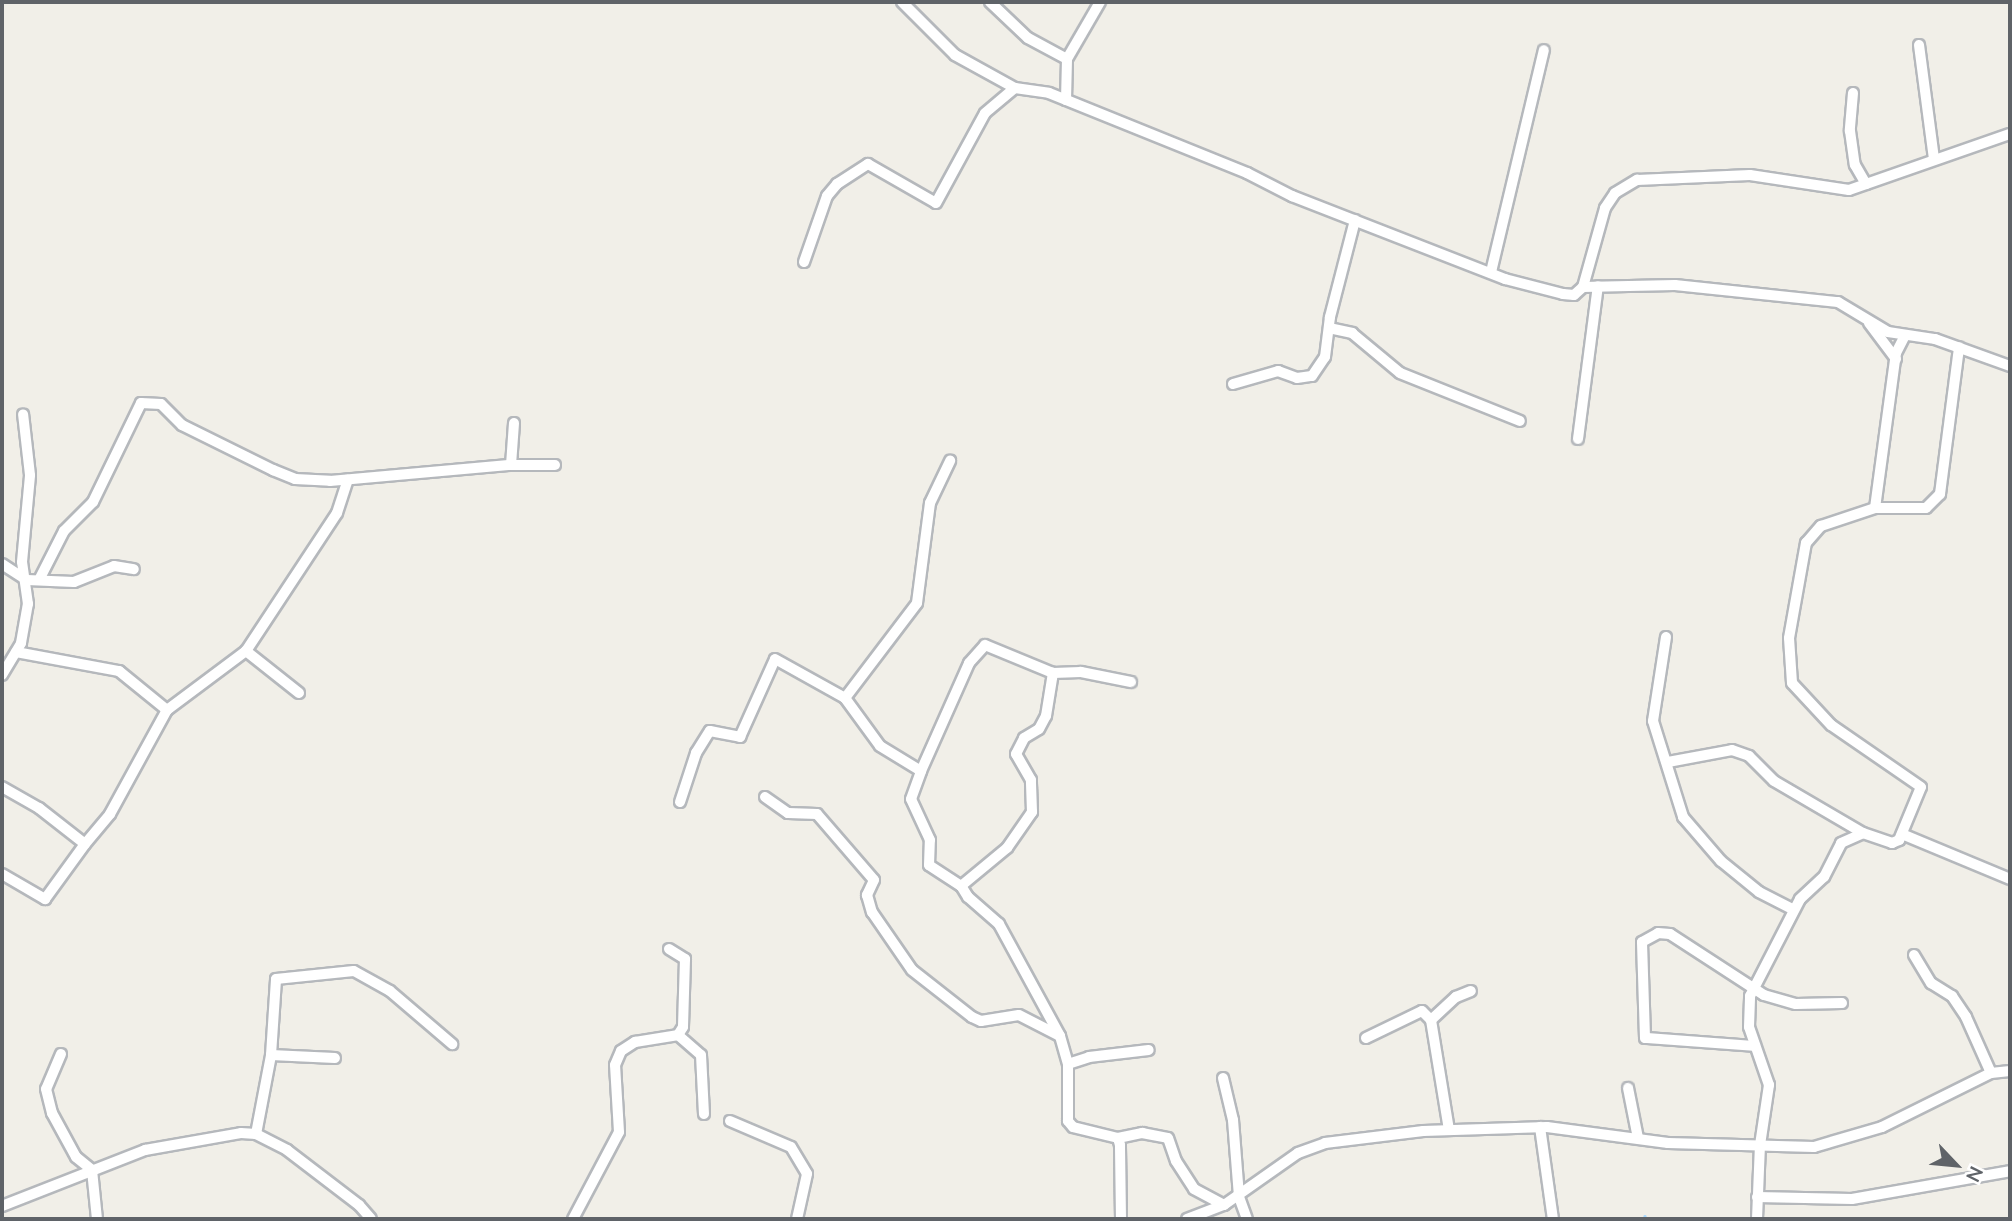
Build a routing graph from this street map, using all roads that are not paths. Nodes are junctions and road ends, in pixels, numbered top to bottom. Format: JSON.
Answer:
{"nodes":[{"id":1,"x":902,"y":2,"type":"edge"},
{"id":2,"x":990,"y":2,"type":"edge"},
{"id":3,"x":1100,"y":2,"type":"edge"},
{"id":4,"x":1919,"y":45,"type":"dead end"},
{"id":5,"x":1544,"y":50,"type":"dead end"},
{"id":6,"x":1067,"y":59,"type":"junction"},
{"id":7,"x":1015,"y":88,"type":"junction"},
{"id":8,"x":1853,"y":93,"type":"dead end"},
{"id":9,"x":1066,"y":100,"type":"junction"},
{"id":10,"x":2010,"y":134,"type":"edge"},
{"id":11,"x":1934,"y":159,"type":"junction"},
{"id":12,"x":1866,"y":184,"type":"junction"},
{"id":13,"x":1355,"y":220,"type":"junction"},
{"id":14,"x":804,"y":262,"type":"dead end"},
{"id":15,"x":1491,"y":272,"type":"junction"},
{"id":16,"x":1598,"y":286,"type":"junction"},
{"id":17,"x":1583,"y":287,"type":"junction"},
{"id":18,"x":1865,"y":318,"type":"junction"},
{"id":19,"x":1329,"y":328,"type":"junction"},
{"id":20,"x":1905,"y":335,"type":"junction"},
{"id":21,"x":1959,"y":347,"type":"junction"},
{"id":22,"x":1896,"y":359,"type":"junction"},
{"id":23,"x":2010,"y":366,"type":"edge"},
{"id":24,"x":1233,"y":384,"type":"dead end"},
{"id":25,"x":23,"y":414,"type":"dead end"},
{"id":26,"x":1520,"y":421,"type":"dead end"},
{"id":27,"x":514,"y":423,"type":"dead end"},
{"id":28,"x":1578,"y":439,"type":"dead end"},
{"id":29,"x":950,"y":461,"type":"dead end"},
{"id":30,"x":511,"y":465,"type":"junction"},
{"id":31,"x":555,"y":465,"type":"dead end"},
{"id":32,"x":348,"y":480,"type":"junction"},
{"id":33,"x":1875,"y":508,"type":"junction"},
{"id":34,"x":2,"y":564,"type":"edge"},
{"id":35,"x":134,"y":569,"type":"dead end"},
{"id":36,"x":27,"y":580,"type":"junction"},
{"id":37,"x":40,"y":580,"type":"junction"},
{"id":38,"x":1667,"y":637,"type":"dead end"},
{"id":39,"x":16,"y":652,"type":"junction"},
{"id":40,"x":246,"y":652,"type":"junction"},
{"id":41,"x":1052,"y":673,"type":"junction"},
{"id":42,"x":2,"y":675,"type":"edge"},
{"id":43,"x":1131,"y":682,"type":"dead end"},
{"id":44,"x":299,"y":693,"type":"dead end"},
{"id":45,"x":845,"y":698,"type":"junction"},
{"id":46,"x":167,"y":710,"type":"junction"},
{"id":47,"x":1668,"y":762,"type":"junction"},
{"id":48,"x":920,"y":771,"type":"junction"},
{"id":49,"x":2,"y":787,"type":"edge"},
{"id":50,"x":765,"y":797,"type":"dead end"},
{"id":51,"x":680,"y":802,"type":"dead end"},
{"id":52,"x":1863,"y":833,"type":"junction"},
{"id":53,"x":1902,"y":834,"type":"junction"},
{"id":54,"x":85,"y":844,"type":"junction"},
{"id":55,"x":2,"y":874,"type":"edge"},
{"id":56,"x":2010,"y":879,"type":"edge"},
{"id":57,"x":961,"y":886,"type":"junction"},
{"id":58,"x":1794,"y":910,"type":"junction"},
{"id":59,"x":669,"y":948,"type":"dead end"},
{"id":60,"x":1914,"y":955,"type":"dead end"},
{"id":61,"x":1754,"y":990,"type":"junction"},
{"id":62,"x":1471,"y":991,"type":"dead end"},
{"id":63,"x":1842,"y":1003,"type":"dead end"},
{"id":64,"x":1431,"y":1020,"type":"junction"},
{"id":65,"x":678,"y":1035,"type":"junction"},
{"id":66,"x":1060,"y":1036,"type":"junction"},
{"id":67,"x":1366,"y":1038,"type":"dead end"},
{"id":68,"x":452,"y":1044,"type":"dead end"},
{"id":69,"x":1755,"y":1046,"type":"junction"},
{"id":70,"x":1149,"y":1050,"type":"dead end"},
{"id":71,"x":61,"y":1054,"type":"dead end"},
{"id":72,"x":271,"y":1055,"type":"junction"},
{"id":73,"x":335,"y":1058,"type":"dead end"},
{"id":74,"x":1068,"y":1064,"type":"junction"},
{"id":75,"x":2010,"y":1071,"type":"edge"},
{"id":76,"x":1991,"y":1073,"type":"junction"},
{"id":77,"x":1223,"y":1078,"type":"dead end"},
{"id":78,"x":1628,"y":1088,"type":"dead end"},
{"id":79,"x":704,"y":1114,"type":"dead end"},
{"id":80,"x":730,"y":1121,"type":"dead end"},
{"id":81,"x":1540,"y":1127,"type":"junction"},
{"id":82,"x":1449,"y":1130,"type":"junction"},
{"id":83,"x":256,"y":1135,"type":"junction"},
{"id":84,"x":1118,"y":1138,"type":"junction"},
{"id":85,"x":1638,"y":1138,"type":"junction"},
{"id":86,"x":1760,"y":1145,"type":"junction"},
{"id":87,"x":92,"y":1170,"type":"junction"},
{"id":88,"x":2010,"y":1171,"type":"edge"},
{"id":89,"x":1239,"y":1197,"type":"junction"},
{"id":90,"x":1757,"y":1197,"type":"junction"},
{"id":91,"x":1224,"y":1205,"type":"junction"},
{"id":92,"x":2,"y":1206,"type":"edge"},
{"id":93,"x":97,"y":1219,"type":"edge"},
{"id":94,"x":371,"y":1219,"type":"edge"},
{"id":95,"x":573,"y":1219,"type":"edge"},
{"id":96,"x":796,"y":1219,"type":"edge"},
{"id":97,"x":1121,"y":1219,"type":"edge"},
{"id":98,"x":1187,"y":1219,"type":"edge"},
{"id":99,"x":1247,"y":1219,"type":"edge"},
{"id":100,"x":1553,"y":1219,"type":"edge"},
{"id":101,"x":1757,"y":1219,"type":"edge"}],
"edges":[{"from":1,"to":7,"type":"street"},
{"from":2,"to":6,"type":"street"},
{"from":3,"to":6,"type":"street"},
{"from":4,"to":11,"type":"street"},
{"from":5,"to":15,"type":"street"},
{"from":6,"to":9,"type":"street"},
{"from":7,"to":9,"type":"street"},
{"from":7,"to":14,"type":"street"},
{"from":8,"to":12,"type":"street"},
{"from":9,"to":13,"type":"street"},
{"from":10,"to":11,"type":"street"},
{"from":11,"to":12,"type":"street"},
{"from":12,"to":17,"type":"street"},
{"from":13,"to":15,"type":"street"},
{"from":13,"to":19,"type":"street"},
{"from":15,"to":17,"type":"street"},
{"from":16,"to":17,"type":"street"},
{"from":16,"to":18,"type":"street"},
{"from":16,"to":28,"type":"street"},
{"from":18,"to":20,"type":"street"},
{"from":18,"to":22,"type":"street"},
{"from":19,"to":24,"type":"street"},
{"from":19,"to":26,"type":"street"},
{"from":20,"to":21,"type":"street"},
{"from":20,"to":22,"type":"street"},
{"from":21,"to":23,"type":"street"},
{"from":21,"to":33,"type":"street"},
{"from":22,"to":33,"type":"street"},
{"from":25,"to":36,"type":"street"},
{"from":27,"to":30,"type":"street"},
{"from":29,"to":45,"type":"street"},
{"from":30,"to":31,"type":"street"},
{"from":30,"to":32,"type":"street"},
{"from":32,"to":37,"type":"street"},
{"from":32,"to":40,"type":"street"},
{"from":33,"to":53,"type":"street"},
{"from":34,"to":36,"type":"street"},
{"from":35,"to":37,"type":"street"},
{"from":36,"to":37,"type":"street"},
{"from":36,"to":39,"type":"street"},
{"from":38,"to":47,"type":"street"},
{"from":39,"to":42,"type":"street"},
{"from":39,"to":46,"type":"street"},
{"from":40,"to":44,"type":"street"},
{"from":40,"to":46,"type":"street"},
{"from":41,"to":43,"type":"street"},
{"from":41,"to":48,"type":"street"},
{"from":41,"to":57,"type":"street"},
{"from":45,"to":48,"type":"street"},
{"from":45,"to":51,"type":"street"},
{"from":46,"to":54,"type":"street"},
{"from":47,"to":52,"type":"street"},
{"from":47,"to":58,"type":"street"},
{"from":48,"to":57,"type":"street"},
{"from":49,"to":54,"type":"street"},
{"from":50,"to":66,"type":"street"},
{"from":52,"to":53,"type":"street"},
{"from":52,"to":58,"type":"street"},
{"from":53,"to":56,"type":"street"},
{"from":54,"to":55,"type":"street"},
{"from":57,"to":66,"type":"street"},
{"from":58,"to":61,"type":"street"},
{"from":59,"to":65,"type":"street"},
{"from":60,"to":76,"type":"street"},
{"from":61,"to":63,"type":"street"},
{"from":61,"to":69,"type":"street"},
{"from":61,"to":69,"type":"street"},
{"from":62,"to":64,"type":"street"},
{"from":64,"to":67,"type":"street"},
{"from":64,"to":82,"type":"street"},
{"from":65,"to":79,"type":"street"},
{"from":65,"to":95,"type":"street"},
{"from":66,"to":74,"type":"street"},
{"from":68,"to":72,"type":"street"},
{"from":69,"to":86,"type":"street"},
{"from":70,"to":74,"type":"street"},
{"from":71,"to":87,"type":"street"},
{"from":72,"to":73,"type":"street"},
{"from":72,"to":83,"type":"street"},
{"from":74,"to":84,"type":"street"},
{"from":75,"to":76,"type":"street"},
{"from":76,"to":86,"type":"street"},
{"from":77,"to":89,"type":"street"},
{"from":78,"to":85,"type":"street"},
{"from":80,"to":96,"type":"street"},
{"from":81,"to":82,"type":"street"},
{"from":81,"to":85,"type":"street"},
{"from":81,"to":100,"type":"street"},
{"from":82,"to":89,"type":"street"},
{"from":83,"to":87,"type":"street"},
{"from":83,"to":94,"type":"street"},
{"from":84,"to":91,"type":"street"},
{"from":84,"to":97,"type":"street"},
{"from":85,"to":86,"type":"street"},
{"from":86,"to":90,"type":"street"},
{"from":87,"to":92,"type":"street"},
{"from":87,"to":93,"type":"street"},
{"from":88,"to":90,"type":"street"},
{"from":89,"to":91,"type":"street"},
{"from":89,"to":99,"type":"street"},
{"from":90,"to":101,"type":"street"},
{"from":91,"to":98,"type":"street"}]}
